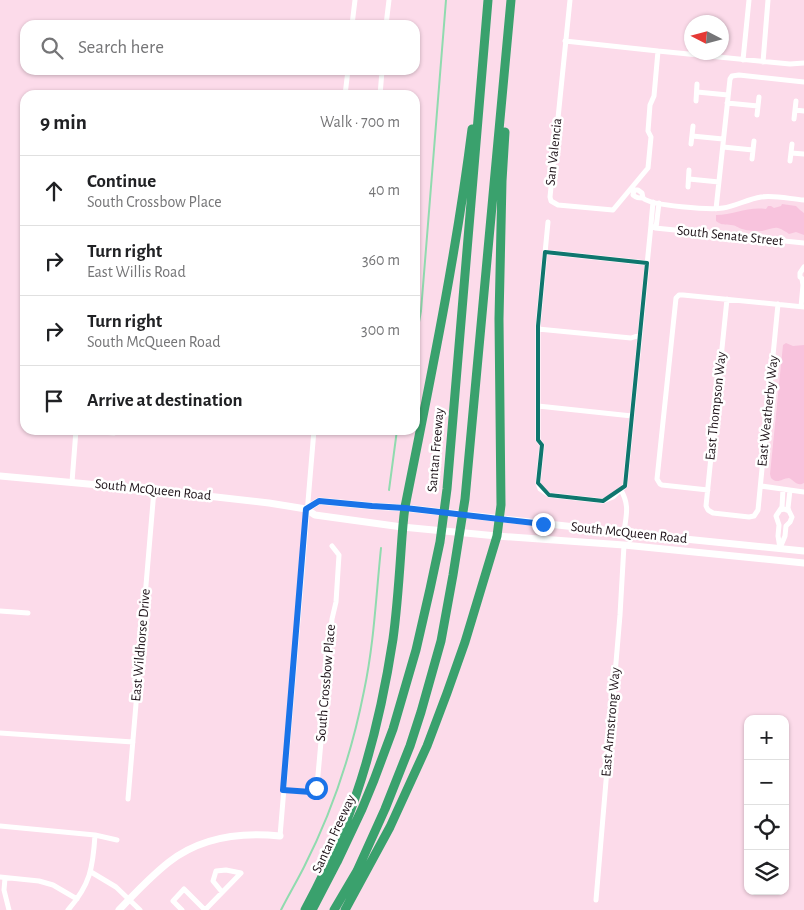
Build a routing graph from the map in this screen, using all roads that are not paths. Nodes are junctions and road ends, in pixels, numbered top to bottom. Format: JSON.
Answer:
{"nodes":[{"id":1,"x":355,"y":0,"type":"edge"},
{"id":2,"x":389,"y":0,"type":"edge"},
{"id":3,"x":488,"y":0,"type":"edge"},
{"id":4,"x":511,"y":0,"type":"edge"},
{"id":5,"x":570,"y":0,"type":"edge"},
{"id":6,"x":749,"y":0,"type":"edge"},
{"id":7,"x":768,"y":0,"type":"edge"},
{"id":8,"x":353,"y":20,"type":"edge"},
{"id":9,"x":387,"y":20,"type":"edge"},
{"id":10,"x":565,"y":42,"type":"junction"},
{"id":11,"x":658,"y":51,"type":"junction"},
{"id":12,"x":506,"y":52,"type":"junction"},
{"id":13,"x":743,"y":60,"type":"junction"},
{"id":14,"x":763,"y":62,"type":"junction"},
{"id":15,"x":804,"y":63,"type":"edge"},
{"id":16,"x":347,"y":75,"type":"edge"},
{"id":17,"x":382,"y":75,"type":"edge"},
{"id":18,"x":804,"y":82,"type":"edge"},
{"id":19,"x":697,"y":84,"type":"dead end"},
{"id":20,"x":346,"y":90,"type":"edge"},
{"id":21,"x":380,"y":90,"type":"edge"},
{"id":22,"x":697,"y":92,"type":"junction"},
{"id":23,"x":728,"y":95,"type":"junction"},
{"id":24,"x":758,"y":97,"type":"dead end"},
{"id":25,"x":696,"y":101,"type":"dead end"},
{"id":26,"x":796,"y":101,"type":"dead end"},
{"id":27,"x":727,"y":103,"type":"junction"},
{"id":28,"x":758,"y":106,"type":"junction"},
{"id":29,"x":795,"y":110,"type":"junction"},
{"id":30,"x":804,"y":110,"type":"edge"},
{"id":31,"x":757,"y":115,"type":"dead end"},
{"id":32,"x":794,"y":119,"type":"dead end"},
{"id":33,"x":693,"y":126,"type":"dead end"},
{"id":34,"x":692,"y":136,"type":"junction"},
{"id":35,"x":724,"y":138,"type":"junction"},
{"id":36,"x":754,"y":141,"type":"dead end"},
{"id":37,"x":691,"y":144,"type":"dead end"},
{"id":38,"x":792,"y":144,"type":"dead end"},
{"id":39,"x":723,"y":148,"type":"junction"},
{"id":40,"x":753,"y":150,"type":"junction"},
{"id":41,"x":791,"y":153,"type":"junction"},
{"id":42,"x":804,"y":154,"type":"edge"},
{"id":43,"x":752,"y":160,"type":"dead end"},
{"id":44,"x":790,"y":162,"type":"dead end"},
{"id":45,"x":689,"y":170,"type":"dead end"},
{"id":46,"x":689,"y":179,"type":"junction"},
{"id":47,"x":719,"y":182,"type":"junction"},
{"id":48,"x":688,"y":187,"type":"dead end"},
{"id":49,"x":632,"y":189,"type":"junction"},
{"id":50,"x":804,"y":200,"type":"edge"},
{"id":51,"x":656,"y":203,"type":"junction"},
{"id":52,"x":716,"y":209,"type":"junction"},
{"id":53,"x":548,"y":222,"type":"dead end"},
{"id":54,"x":654,"y":227,"type":"junction"},
{"id":55,"x":804,"y":243,"type":"edge"},
{"id":56,"x":545,"y":252,"type":"junction"},
{"id":57,"x":647,"y":263,"type":"junction"},
{"id":58,"x":804,"y":267,"type":"edge"},
{"id":59,"x":803,"y":280,"type":"edge"},
{"id":60,"x":727,"y":299,"type":"junction"},
{"id":61,"x":778,"y":304,"type":"junction"},
{"id":62,"x":802,"y":307,"type":"edge"},
{"id":63,"x":538,"y":329,"type":"junction"},
{"id":64,"x":640,"y":336,"type":"junction"},
{"id":65,"x":538,"y":406,"type":"junction"},
{"id":66,"x":632,"y":416,"type":"junction"},
{"id":67,"x":420,"y":434,"type":"edge"},
{"id":68,"x":77,"y":435,"type":"edge"},
{"id":69,"x":313,"y":435,"type":"edge"},
{"id":70,"x":420,"y":435,"type":"edge"},
{"id":71,"x":0,"y":476,"type":"edge"},
{"id":72,"x":72,"y":482,"type":"junction"},
{"id":73,"x":760,"y":486,"type":"junction"},
{"id":74,"x":784,"y":489,"type":"junction"},
{"id":75,"x":154,"y":490,"type":"junction"},
{"id":76,"x":621,"y":490,"type":"junction"},
{"id":77,"x":708,"y":490,"type":"junction"},
{"id":78,"x":790,"y":490,"type":"junction"},
{"id":79,"x":804,"y":492,"type":"edge"},
{"id":80,"x":405,"y":508,"type":"junction"},
{"id":81,"x":306,"y":509,"type":"junction"},
{"id":82,"x":780,"y":510,"type":"junction"},
{"id":83,"x":709,"y":511,"type":"joint"},
{"id":84,"x":789,"y":511,"type":"junction"},
{"id":85,"x":499,"y":519,"type":"junction"},
{"id":86,"x":402,"y":527,"type":"junction"},
{"id":87,"x":624,"y":532,"type":"junction"},
{"id":88,"x":497,"y":536,"type":"junction"},
{"id":89,"x":624,"y":545,"type":"junction"},
{"id":90,"x":332,"y":546,"type":"dead end"},
{"id":91,"x":780,"y":548,"type":"junction"},
{"id":92,"x":804,"y":551,"type":"edge"},
{"id":93,"x":778,"y":561,"type":"junction"},
{"id":94,"x":804,"y":563,"type":"edge"},
{"id":95,"x":0,"y":610,"type":"edge"},
{"id":96,"x":28,"y":613,"type":"dead end"},
{"id":97,"x":0,"y":733,"type":"edge"},
{"id":98,"x":133,"y":742,"type":"junction"},
{"id":99,"x":283,"y":790,"type":"junction"},
{"id":100,"x":128,"y":799,"type":"dead end"},
{"id":101,"x":0,"y":826,"type":"edge"},
{"id":102,"x":95,"y":836,"type":"junction"},
{"id":103,"x":280,"y":836,"type":"joint"},
{"id":104,"x":117,"y":840,"type":"dead end"},
{"id":105,"x":91,"y":872,"type":"junction"},
{"id":106,"x":2,"y":877,"type":"edge"},
{"id":107,"x":222,"y":892,"type":"junction"},
{"id":108,"x":77,"y":899,"type":"junction"},
{"id":109,"x":129,"y":900,"type":"junction"},
{"id":110,"x":596,"y":900,"type":"dead end"},
{"id":111,"x":9,"y":910,"type":"edge"},
{"id":112,"x":68,"y":910,"type":"edge"},
{"id":113,"x":118,"y":910,"type":"edge"},
{"id":114,"x":140,"y":910,"type":"edge"},
{"id":115,"x":182,"y":910,"type":"edge"},
{"id":116,"x":205,"y":910,"type":"edge"},
{"id":117,"x":305,"y":910,"type":"edge"},
{"id":118,"x":312,"y":910,"type":"edge"},
{"id":119,"x":334,"y":910,"type":"edge"},
{"id":120,"x":345,"y":910,"type":"edge"}],
"edges":[{"from":1,"to":8,"type":"street"},
{"from":2,"to":9,"type":"street"},
{"from":3,"to":67,"type":"highway"},
{"from":3,"to":118,"type":"highway","name":"Santan Freeway"},
{"from":4,"to":12,"type":"highway"},
{"from":5,"to":10,"type":"street","name":"San Valencia"},
{"from":6,"to":13,"type":"street"},
{"from":7,"to":14,"type":"street"},
{"from":10,"to":11,"type":"street"},
{"from":10,"to":49,"type":"street","name":"San Valencia"},
{"from":11,"to":13,"type":"street"},
{"from":11,"to":49,"type":"street","name":"San Valencia"},
{"from":12,"to":85,"type":"highway"},
{"from":12,"to":119,"type":"highway"},
{"from":13,"to":14,"type":"street"},
{"from":14,"to":15,"type":"street"},
{"from":16,"to":20,"type":"street"},
{"from":17,"to":21,"type":"street"},
{"from":18,"to":23,"type":"street"},
{"from":19,"to":22,"type":"street"},
{"from":22,"to":23,"type":"street"},
{"from":22,"to":25,"type":"street"},
{"from":23,"to":27,"type":"street"},
{"from":24,"to":28,"type":"street"},
{"from":26,"to":29,"type":"street"},
{"from":27,"to":28,"type":"street"},
{"from":27,"to":35,"type":"street"},
{"from":28,"to":31,"type":"street"},
{"from":29,"to":30,"type":"street"},
{"from":29,"to":32,"type":"street"},
{"from":33,"to":34,"type":"street"},
{"from":34,"to":35,"type":"street"},
{"from":34,"to":37,"type":"street"},
{"from":35,"to":39,"type":"street"},
{"from":36,"to":40,"type":"street"},
{"from":38,"to":41,"type":"street"},
{"from":39,"to":40,"type":"street"},
{"from":39,"to":47,"type":"street"},
{"from":40,"to":43,"type":"street"},
{"from":41,"to":42,"type":"street"},
{"from":41,"to":44,"type":"street"},
{"from":45,"to":46,"type":"street"},
{"from":46,"to":47,"type":"street"},
{"from":46,"to":48,"type":"street"},
{"from":47,"to":52,"type":"street"},
{"from":49,"to":51,"type":"street"},
{"from":50,"to":52,"type":"street"},
{"from":51,"to":52,"type":"street"},
{"from":51,"to":54,"type":"street"},
{"from":53,"to":56,"type":"street"},
{"from":54,"to":55,"type":"street","name":"South Senate Street"},
{"from":54,"to":57,"type":"street"},
{"from":56,"to":57,"type":"street"},
{"from":56,"to":63,"type":"street"},
{"from":57,"to":64,"type":"street"},
{"from":58,"to":59,"type":"street"},
{"from":59,"to":62,"type":"street"},
{"from":60,"to":61,"type":"street"},
{"from":60,"to":77,"type":"street","name":"East Thompson Way"},
{"from":60,"to":77,"type":"street"},
{"from":61,"to":62,"type":"street"},
{"from":61,"to":73,"type":"street","name":"East Weatherby Way"},
{"from":63,"to":64,"type":"street"},
{"from":63,"to":65,"type":"street"},
{"from":64,"to":66,"type":"street"},
{"from":65,"to":66,"type":"street"},
{"from":65,"to":76,"type":"street"},
{"from":66,"to":76,"type":"street"},
{"from":68,"to":72,"type":"street"},
{"from":69,"to":81,"type":"street"},
{"from":70,"to":80,"type":"highway"},
{"from":71,"to":72,"type":"main road","name":"South McQueen Road"},
{"from":72,"to":75,"type":"main road","name":"South McQueen Road"},
{"from":73,"to":74,"type":"street"},
{"from":73,"to":83,"type":"street","name":"East Weatherby Way"},
{"from":74,"to":78,"type":"street"},
{"from":74,"to":82,"type":"street"},
{"from":75,"to":81,"type":"main road","name":"South McQueen Road"},
{"from":75,"to":98,"type":"street","name":"East Wildhorse Drive"},
{"from":76,"to":87,"type":"street"},
{"from":77,"to":83,"type":"street","name":"East Thompson Way"},
{"from":78,"to":79,"type":"street"},
{"from":78,"to":84,"type":"street"},
{"from":80,"to":81,"type":"main road","name":"South McQueen Road"},
{"from":80,"to":85,"type":"main road","name":"South McQueen Road"},
{"from":80,"to":86,"type":"highway"},
{"from":81,"to":86,"type":"main road","name":"South McQueen Road"},
{"from":81,"to":99,"type":"street"},
{"from":82,"to":84,"type":"street"},
{"from":82,"to":91,"type":"street"},
{"from":84,"to":91,"type":"street"},
{"from":85,"to":87,"type":"main road","name":"South McQueen Road"},
{"from":85,"to":88,"type":"highway"},
{"from":86,"to":88,"type":"main road","name":"South McQueen Road"},
{"from":86,"to":117,"type":"highway"},
{"from":87,"to":89,"type":"main road"},
{"from":87,"to":91,"type":"main road","name":"South McQueen Road"},
{"from":88,"to":89,"type":"main road","name":"South McQueen Road"},
{"from":88,"to":120,"type":"highway"},
{"from":89,"to":93,"type":"main road","name":"South McQueen Road"},
{"from":89,"to":110,"type":"street","name":"East Armstrong Way"},
{"from":90,"to":99,"type":"street","name":"South Crossbow Place"},
{"from":91,"to":92,"type":"main road","name":"South McQueen Road"},
{"from":91,"to":93,"type":"main road"},
{"from":93,"to":94,"type":"main road","name":"South McQueen Road"},
{"from":95,"to":96,"type":"street"},
{"from":97,"to":98,"type":"street"},
{"from":98,"to":100,"type":"street","name":"East Wildhorse Drive"},
{"from":99,"to":103,"type":"street"},
{"from":101,"to":102,"type":"street"},
{"from":102,"to":104,"type":"street"},
{"from":102,"to":105,"type":"street"},
{"from":103,"to":109,"type":"main road"},
{"from":105,"to":108,"type":"street"},
{"from":105,"to":109,"type":"street"},
{"from":106,"to":108,"type":"street"},
{"from":106,"to":111,"type":"street"},
{"from":107,"to":107,"type":"street"},
{"from":107,"to":116,"type":"street"},
{"from":108,"to":112,"type":"street"},
{"from":109,"to":113,"type":"main road"},
{"from":109,"to":114,"type":"street"},
{"from":115,"to":116,"type":"street"}]}
